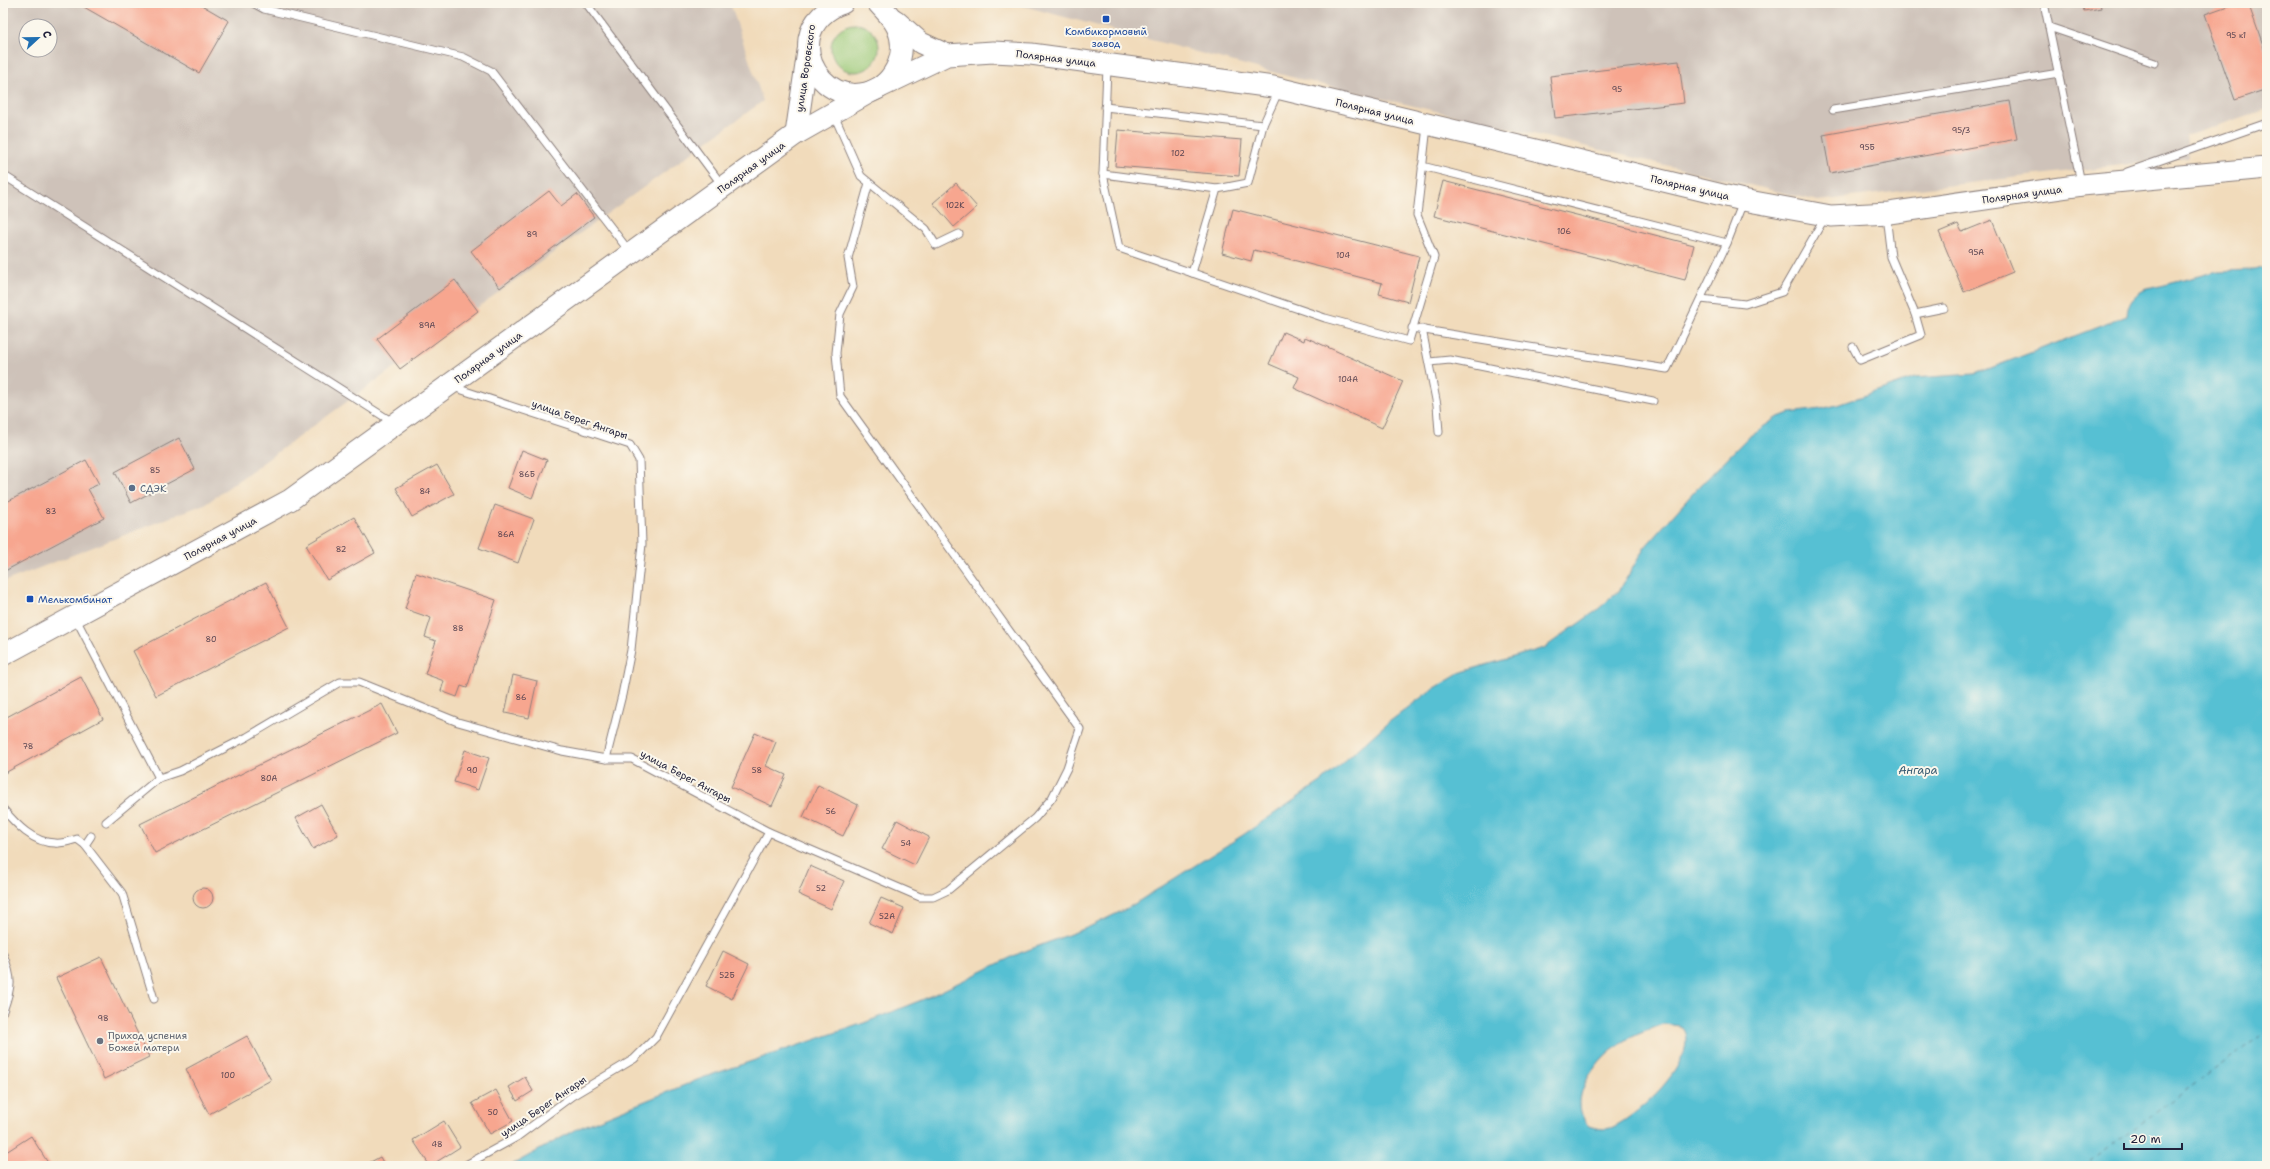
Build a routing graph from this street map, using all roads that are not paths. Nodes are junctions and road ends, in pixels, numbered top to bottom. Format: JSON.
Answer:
{"nodes":[{"id":1,"x":253,"y":3,"type":"edge"},
{"id":2,"x":586,"y":3,"type":"edge"},
{"id":3,"x":814,"y":3,"type":"edge"},
{"id":4,"x":843,"y":3,"type":"edge"},
{"id":5,"x":867,"y":3,"type":"edge"},
{"id":6,"x":2044,"y":3,"type":"edge"},
{"id":7,"x":883,"y":9,"type":"edge"},
{"id":8,"x":2049,"y":27,"type":"junction"},
{"id":9,"x":810,"y":38,"type":"junction"},
{"id":10,"x":947,"y":55,"type":"junction"},
{"id":11,"x":2155,"y":63,"type":"dead end"},
{"id":12,"x":1107,"y":64,"type":"junction"},
{"id":13,"x":2058,"y":73,"type":"junction"},
{"id":14,"x":1280,"y":88,"type":"junction"},
{"id":15,"x":870,"y":92,"type":"junction"},
{"id":16,"x":1105,"y":107,"type":"junction"},
{"id":17,"x":1833,"y":110,"type":"dead end"},
{"id":18,"x":833,"y":113,"type":"junction"},
{"id":19,"x":1427,"y":124,"type":"junction"},
{"id":20,"x":2267,"y":124,"type":"edge"},
{"id":21,"x":1263,"y":125,"type":"junction"},
{"id":22,"x":796,"y":134,"type":"junction"},
{"id":23,"x":1422,"y":166,"type":"junction"},
{"id":24,"x":2267,"y":168,"type":"edge"},
{"id":25,"x":1103,"y":174,"type":"junction"},
{"id":26,"x":3,"y":175,"type":"edge"},
{"id":27,"x":870,"y":183,"type":"junction"},
{"id":28,"x":2088,"y":185,"type":"junction"},
{"id":29,"x":723,"y":187,"type":"junction"},
{"id":30,"x":1217,"y":189,"type":"junction"},
{"id":31,"x":1743,"y":200,"type":"junction"},
{"id":32,"x":1886,"y":213,"type":"junction"},
{"id":33,"x":1826,"y":215,"type":"junction"},
{"id":34,"x":958,"y":234,"type":"dead end"},
{"id":35,"x":1727,"y":243,"type":"junction"},
{"id":36,"x":631,"y":253,"type":"junction"},
{"id":37,"x":1192,"y":273,"type":"junction"},
{"id":38,"x":1701,"y":299,"type":"junction"},
{"id":39,"x":1944,"y":308,"type":"dead end"},
{"id":40,"x":1915,"y":314,"type":"junction"},
{"id":41,"x":1412,"y":328,"type":"junction"},
{"id":42,"x":1422,"y":329,"type":"junction"},
{"id":43,"x":1853,"y":347,"type":"dead end"},
{"id":44,"x":1429,"y":362,"type":"junction"},
{"id":45,"x":449,"y":385,"type":"junction"},
{"id":46,"x":1653,"y":402,"type":"dead end"},
{"id":47,"x":396,"y":424,"type":"junction"},
{"id":48,"x":1439,"y":432,"type":"dead end"},
{"id":49,"x":75,"y":617,"type":"junction"},
{"id":50,"x":3,"y":655,"type":"edge"},
{"id":51,"x":606,"y":758,"type":"junction"},
{"id":52,"x":159,"y":778,"type":"junction"},
{"id":53,"x":3,"y":809,"type":"edge"},
{"id":54,"x":106,"y":822,"type":"dead end"},
{"id":55,"x":769,"y":832,"type":"junction"},
{"id":56,"x":91,"y":836,"type":"dead end"},
{"id":57,"x":85,"y":845,"type":"junction"},
{"id":58,"x":3,"y":954,"type":"edge"},
{"id":59,"x":154,"y":999,"type":"dead end"},
{"id":60,"x":3,"y":1011,"type":"edge"},
{"id":61,"x":464,"y":1166,"type":"edge"}],
"edges":[{"from":1,"to":36,"type":"lane"},
{"from":2,"to":29,"type":"lane"},
{"from":3,"to":9,"type":"main road","name":"улица Воровского"},
{"from":4,"to":9,"type":"main road"},
{"from":5,"to":7,"type":"main road"},
{"from":6,"to":8,"type":"lane"},
{"from":7,"to":10,"type":"main road"},
{"from":7,"to":15,"type":"main road"},
{"from":8,"to":11,"type":"lane"},
{"from":8,"to":13,"type":"lane"},
{"from":9,"to":15,"type":"main road"},
{"from":9,"to":22,"type":"main road","name":"улица Воровского"},
{"from":10,"to":12,"type":"main road","name":"Полярная улица"},
{"from":10,"to":15,"type":"main road","name":"Полярная улица"},
{"from":12,"to":14,"type":"main road","name":"Полярная улица"},
{"from":12,"to":16,"type":"lane"},
{"from":13,"to":17,"type":"lane"},
{"from":13,"to":28,"type":"lane"},
{"from":14,"to":19,"type":"main road","name":"Полярная улица"},
{"from":14,"to":21,"type":"lane"},
{"from":15,"to":18,"type":"main road","name":"Полярная улица"},
{"from":16,"to":21,"type":"lane"},
{"from":16,"to":25,"type":"lane"},
{"from":18,"to":22,"type":"main road","name":"Полярная улица"},
{"from":18,"to":27,"type":"lane"},
{"from":19,"to":23,"type":"lane"},
{"from":19,"to":31,"type":"main road","name":"Полярная улица"},
{"from":20,"to":28,"type":"lane"},
{"from":21,"to":30,"type":"lane"},
{"from":22,"to":29,"type":"main road","name":"Полярная улица"},
{"from":23,"to":35,"type":"lane"},
{"from":23,"to":41,"type":"lane"},
{"from":24,"to":28,"type":"main road","name":"Полярная улица"},
{"from":25,"to":30,"type":"lane"},
{"from":25,"to":37,"type":"lane"},
{"from":26,"to":47,"type":"lane"},
{"from":27,"to":34,"type":"lane"},
{"from":27,"to":55,"type":"lane"},
{"from":28,"to":32,"type":"main road","name":"Полярная улица"},
{"from":29,"to":36,"type":"main road","name":"Полярная улица"},
{"from":30,"to":37,"type":"lane"},
{"from":31,"to":33,"type":"main road","name":"Полярная улица"},
{"from":31,"to":35,"type":"lane"},
{"from":32,"to":33,"type":"main road","name":"Полярная улица"},
{"from":32,"to":40,"type":"lane"},
{"from":33,"to":38,"type":"lane"},
{"from":35,"to":38,"type":"lane"},
{"from":36,"to":45,"type":"main road","name":"Полярная улица"},
{"from":37,"to":41,"type":"lane"},
{"from":38,"to":42,"type":"lane"},
{"from":39,"to":40,"type":"lane"},
{"from":40,"to":43,"type":"lane"},
{"from":41,"to":42,"type":"lane"},
{"from":42,"to":44,"type":"lane"},
{"from":44,"to":46,"type":"lane"},
{"from":44,"to":48,"type":"lane"},
{"from":45,"to":47,"type":"main road","name":"Полярная улица"},
{"from":45,"to":51,"type":"lane","name":"улица Берег Ангары"},
{"from":47,"to":49,"type":"main road","name":"Полярная улица"},
{"from":49,"to":50,"type":"main road","name":"Полярная улица"},
{"from":49,"to":52,"type":"lane"},
{"from":51,"to":52,"type":"lane"},
{"from":51,"to":55,"type":"lane","name":"улица Берег Ангары"},
{"from":52,"to":54,"type":"lane"},
{"from":53,"to":57,"type":"lane"},
{"from":55,"to":61,"type":"lane","name":"улица Берег Ангары"},
{"from":56,"to":57,"type":"lane"},
{"from":57,"to":59,"type":"lane"},
{"from":58,"to":60,"type":"lane"}]}
